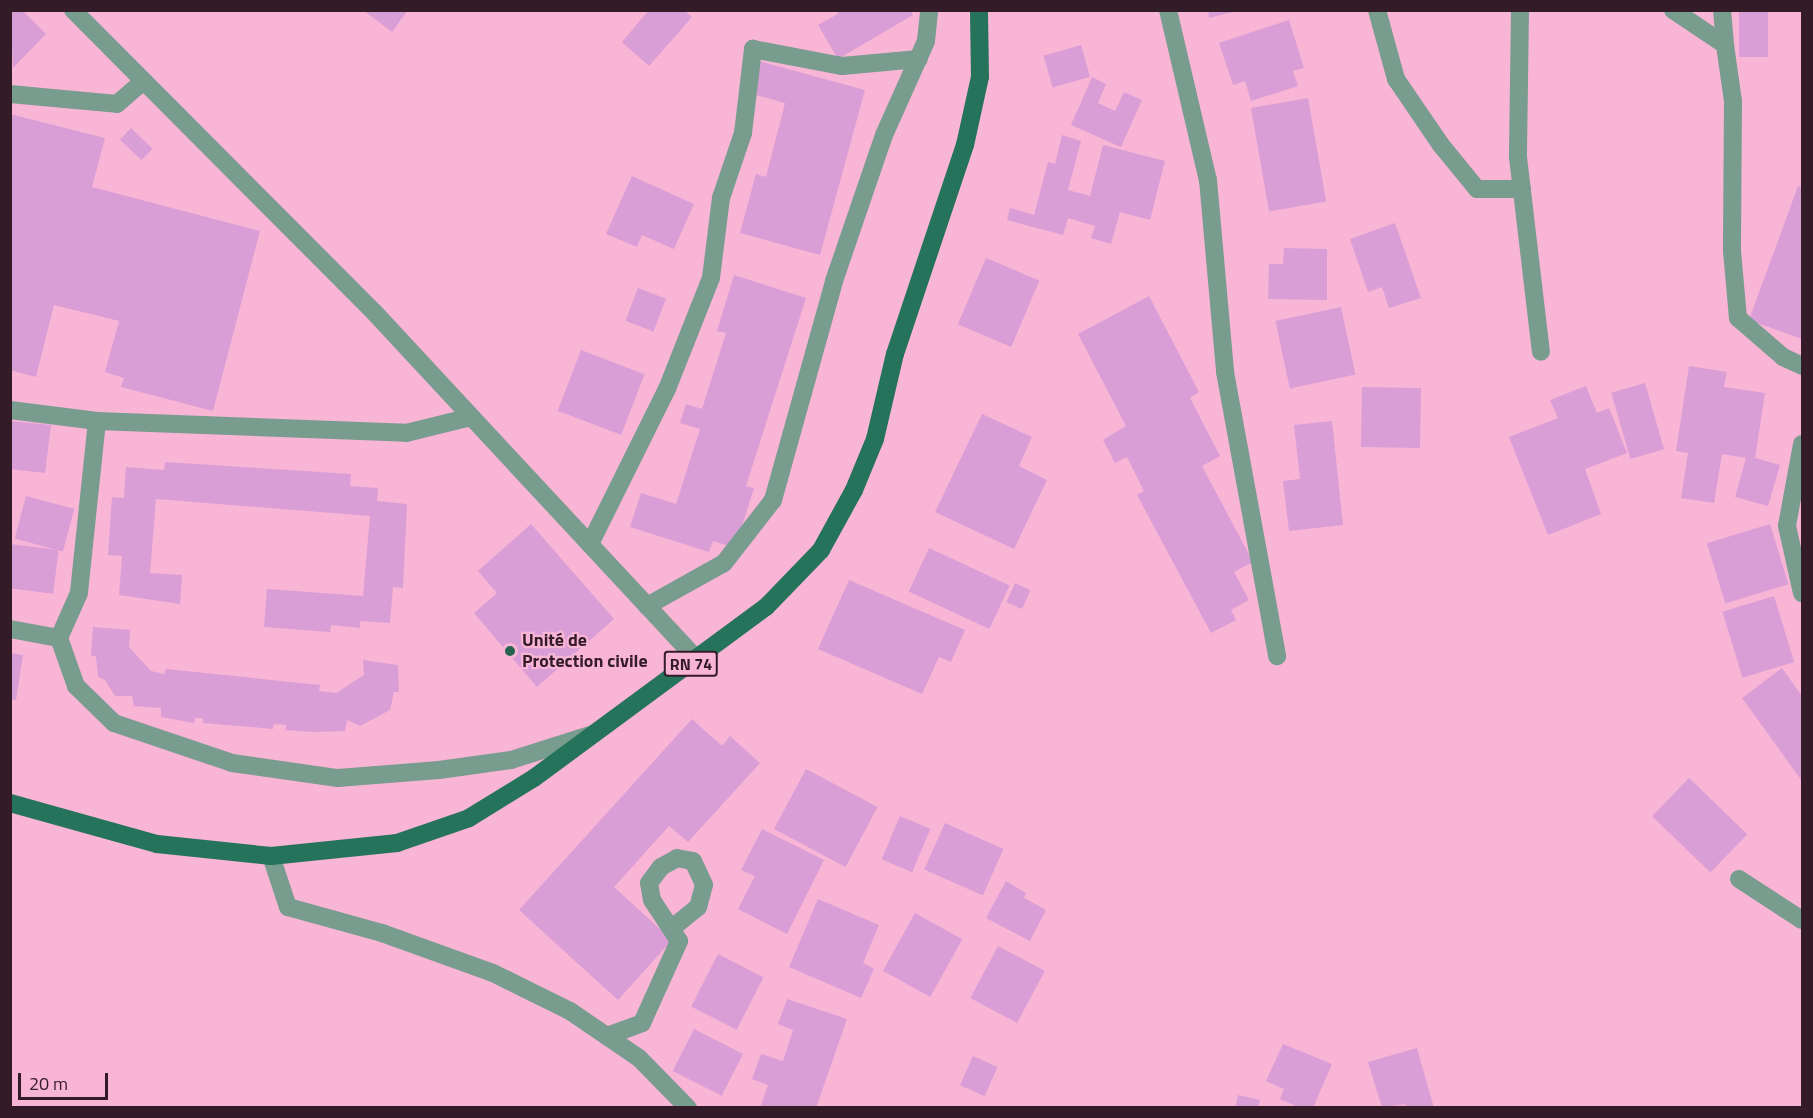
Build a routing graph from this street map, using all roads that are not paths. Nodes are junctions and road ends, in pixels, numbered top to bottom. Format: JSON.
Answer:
{"nodes":[{"id":1,"x":73,"y":10,"type":"edge"},
{"id":2,"x":929,"y":10,"type":"edge"},
{"id":3,"x":979,"y":10,"type":"edge"},
{"id":4,"x":1168,"y":10,"type":"edge"},
{"id":5,"x":1377,"y":10,"type":"edge"},
{"id":6,"x":1520,"y":10,"type":"edge"},
{"id":7,"x":1673,"y":10,"type":"edge"},
{"id":8,"x":1722,"y":10,"type":"edge"},
{"id":9,"x":1725,"y":45,"type":"junction"},
{"id":10,"x":919,"y":59,"type":"junction"},
{"id":11,"x":143,"y":81,"type":"junction"},
{"id":12,"x":10,"y":94,"type":"edge"},
{"id":13,"x":1522,"y":189,"type":"junction"},
{"id":14,"x":1541,"y":352,"type":"dead end"},
{"id":15,"x":1803,"y":366,"type":"edge"},
{"id":16,"x":10,"y":410,"type":"edge"},
{"id":17,"x":471,"y":417,"type":"junction"},
{"id":18,"x":97,"y":421,"type":"junction"},
{"id":19,"x":1803,"y":444,"type":"edge"},
{"id":20,"x":1798,"y":490,"type":"edge"},
{"id":21,"x":590,"y":544,"type":"junction"},
{"id":22,"x":1802,"y":590,"type":"edge"},
{"id":23,"x":647,"y":606,"type":"junction"},
{"id":24,"x":10,"y":629,"type":"edge"},
{"id":25,"x":59,"y":638,"type":"junction"},
{"id":26,"x":1277,"y":656,"type":"dead end"},
{"id":27,"x":697,"y":659,"type":"junction"},
{"id":28,"x":602,"y":731,"type":"junction"},
{"id":29,"x":10,"y":803,"type":"edge"},
{"id":30,"x":271,"y":856,"type":"junction"},
{"id":31,"x":1739,"y":879,"type":"dead end"},
{"id":32,"x":1803,"y":920,"type":"edge"},
{"id":33,"x":673,"y":927,"type":"dead end"},
{"id":34,"x":607,"y":1036,"type":"junction"},
{"id":35,"x":688,"y":1107,"type":"edge"}],
"edges":[{"from":1,"to":11,"type":"street"},
{"from":2,"to":10,"type":"street"},
{"from":3,"to":27,"type":"main road","number":"RN 74"},
{"from":4,"to":26,"type":"street"},
{"from":5,"to":13,"type":"street"},
{"from":6,"to":13,"type":"street"},
{"from":7,"to":9,"type":"street"},
{"from":8,"to":9,"type":"street"},
{"from":9,"to":15,"type":"street"},
{"from":10,"to":21,"type":"street"},
{"from":10,"to":23,"type":"street"},
{"from":11,"to":12,"type":"street"},
{"from":11,"to":17,"type":"street"},
{"from":13,"to":14,"type":"street"},
{"from":16,"to":18,"type":"street"},
{"from":17,"to":18,"type":"street"},
{"from":17,"to":21,"type":"street"},
{"from":18,"to":25,"type":"street"},
{"from":19,"to":20,"type":"street"},
{"from":20,"to":22,"type":"street"},
{"from":21,"to":23,"type":"street"},
{"from":23,"to":27,"type":"street"},
{"from":24,"to":25,"type":"street"},
{"from":25,"to":28,"type":"street"},
{"from":27,"to":28,"type":"main road","number":"RN 74"},
{"from":28,"to":30,"type":"main road","number":"RN 74"},
{"from":29,"to":30,"type":"main road","number":"RN 74"},
{"from":30,"to":34,"type":"street"},
{"from":31,"to":32,"type":"street"},
{"from":33,"to":34,"type":"street"},
{"from":34,"to":35,"type":"street"}]}
